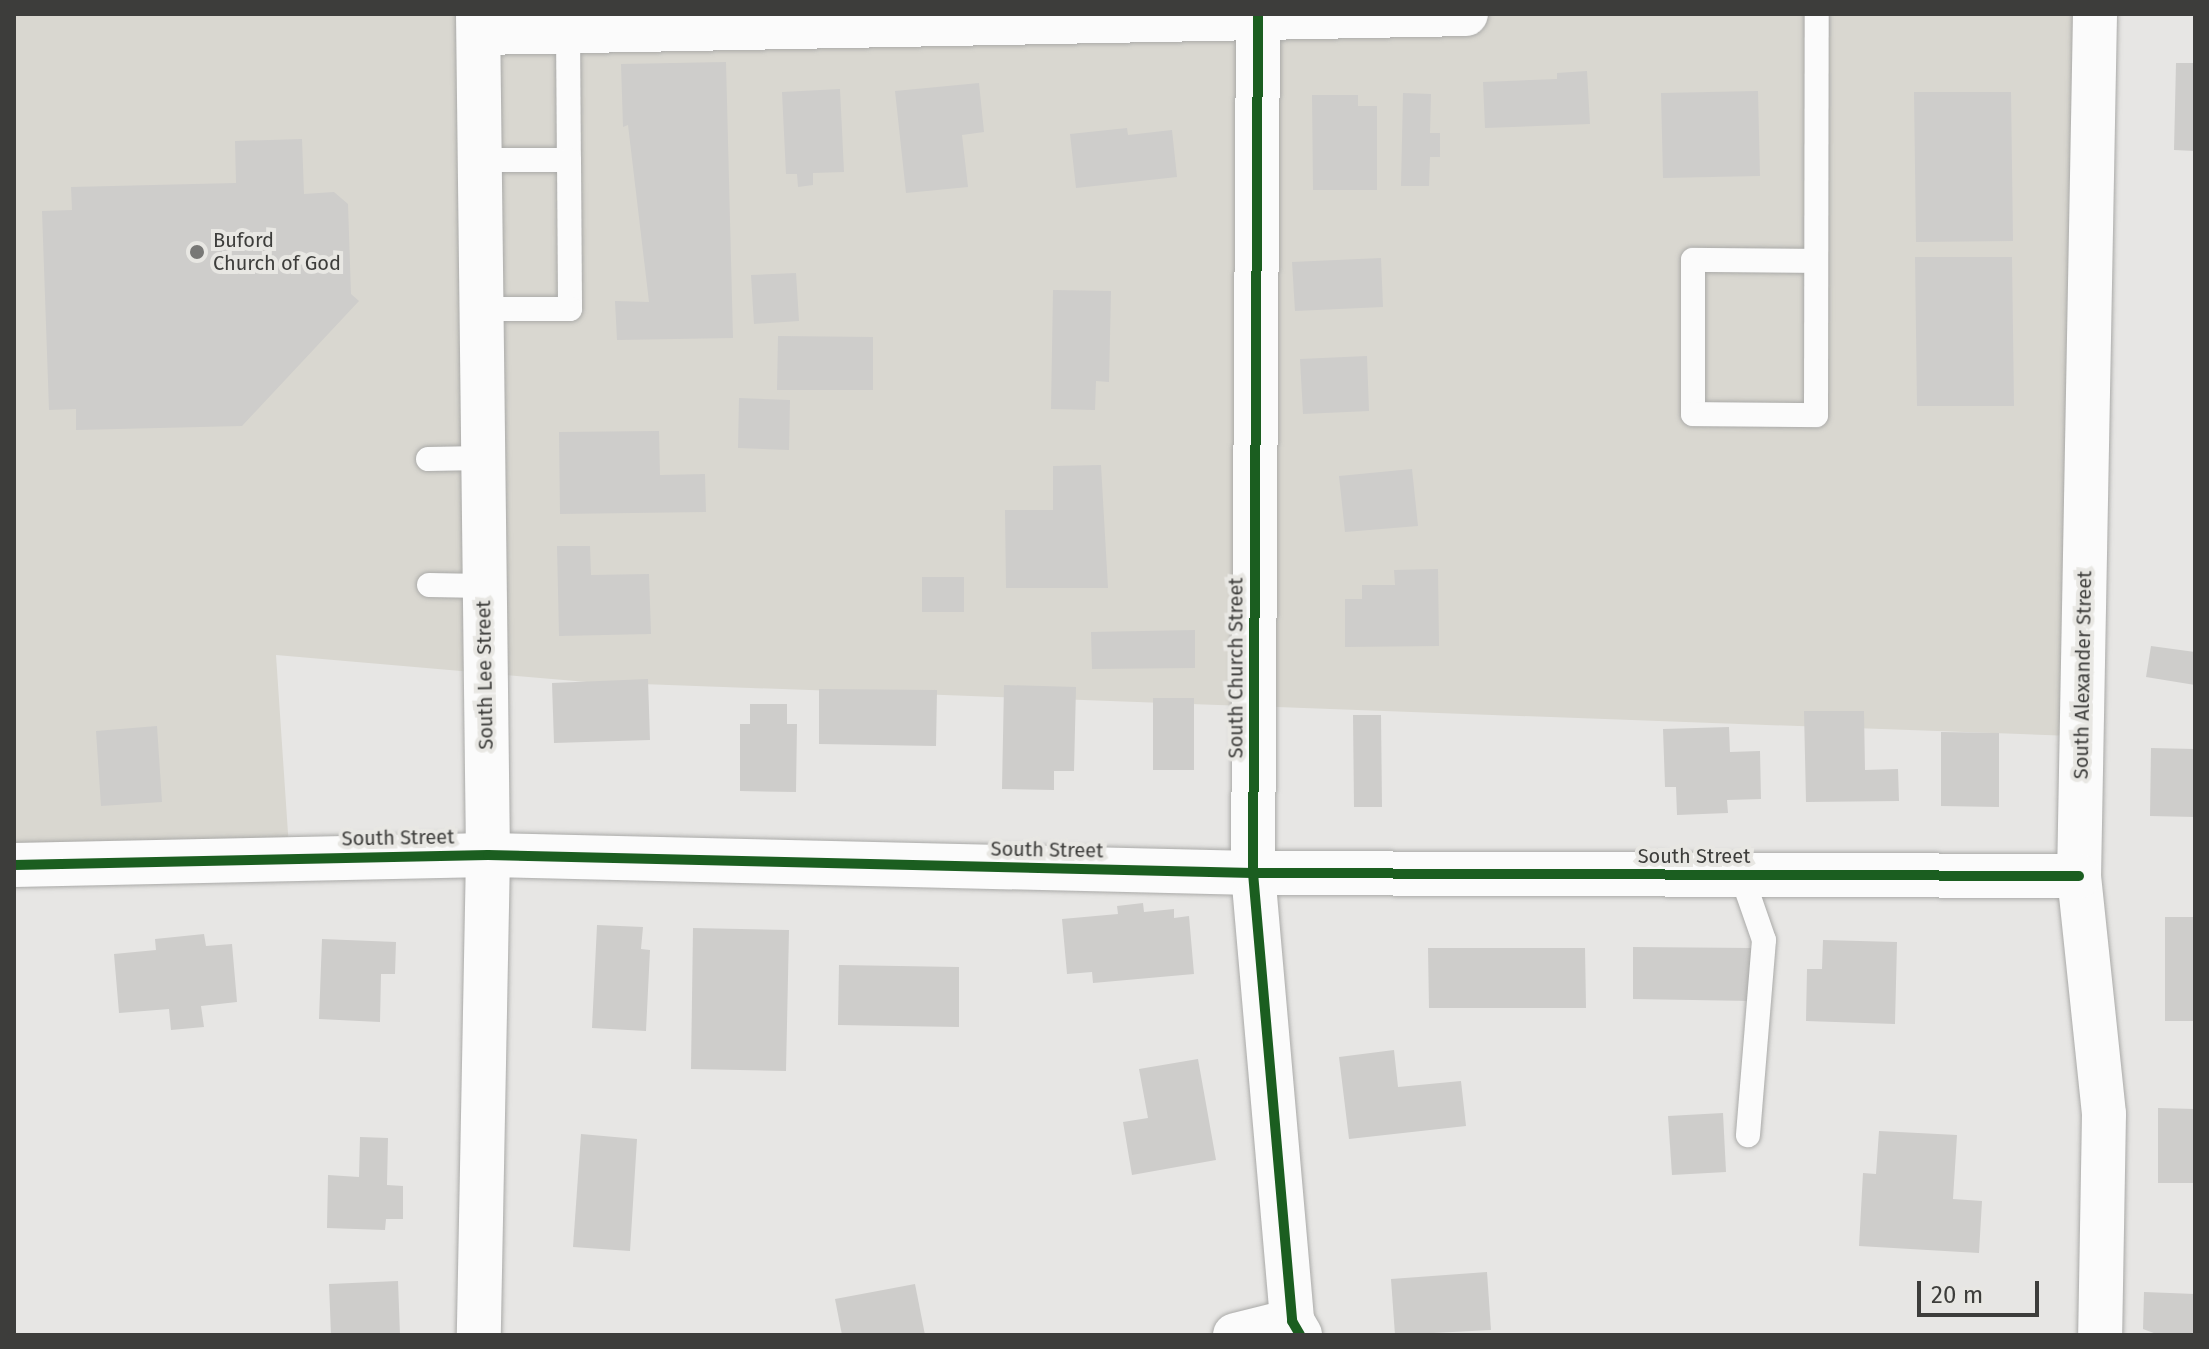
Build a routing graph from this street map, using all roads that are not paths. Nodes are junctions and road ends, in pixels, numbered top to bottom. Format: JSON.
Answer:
{"nodes":[{"id":1,"x":1466,"y":14,"type":"edge"},
{"id":2,"x":1817,"y":14,"type":"edge"},
{"id":3,"x":2095,"y":14,"type":"edge"},
{"id":4,"x":1258,"y":17,"type":"edge"},
{"id":5,"x":478,"y":23,"type":"edge"},
{"id":6,"x":568,"y":28,"type":"junction"},
{"id":7,"x":480,"y":160,"type":"junction"},
{"id":8,"x":569,"y":160,"type":"junction"},
{"id":9,"x":1814,"y":261,"type":"junction"},
{"id":10,"x":482,"y":309,"type":"junction"},
{"id":11,"x":483,"y":458,"type":"junction"},
{"id":12,"x":428,"y":459,"type":"dead end"},
{"id":13,"x":429,"y":585,"type":"dead end"},
{"id":14,"x":484,"y":586,"type":"junction"},
{"id":15,"x":488,"y":855,"type":"junction"},
{"id":16,"x":14,"y":865,"type":"edge"},
{"id":17,"x":1253,"y":873,"type":"junction"},
{"id":18,"x":1741,"y":874,"type":"junction"},
{"id":19,"x":2079,"y":876,"type":"junction"},
{"id":20,"x":1748,"y":1135,"type":"dead end"},
{"id":21,"x":1296,"y":1328,"type":"edge"},
{"id":22,"x":479,"y":1335,"type":"edge"},
{"id":23,"x":1235,"y":1335,"type":"edge"},
{"id":24,"x":2100,"y":1335,"type":"edge"}],
"edges":[{"from":1,"to":4,"type":"street"},
{"from":2,"to":9,"type":"lane"},
{"from":3,"to":19,"type":"street","name":"South Alexander Street"},
{"from":4,"to":6,"type":"street"},
{"from":4,"to":17,"type":"street","name":"South Church Street"},
{"from":5,"to":6,"type":"street"},
{"from":5,"to":7,"type":"street","name":"South Lee Street"},
{"from":6,"to":8,"type":"lane"},
{"from":7,"to":8,"type":"lane"},
{"from":7,"to":10,"type":"street","name":"South Lee Street"},
{"from":8,"to":10,"type":"lane"},
{"from":9,"to":9,"type":"lane"},
{"from":10,"to":11,"type":"street","name":"South Lee Street"},
{"from":11,"to":12,"type":"lane"},
{"from":11,"to":14,"type":"street","name":"South Lee Street"},
{"from":13,"to":14,"type":"lane"},
{"from":14,"to":15,"type":"street","name":"South Lee Street"},
{"from":15,"to":16,"type":"street","name":"South Street"},
{"from":15,"to":17,"type":"street","name":"South Street"},
{"from":15,"to":22,"type":"street","name":"South Lee Street"},
{"from":17,"to":18,"type":"street","name":"South Street"},
{"from":17,"to":21,"type":"street","name":"South Church Street"},
{"from":18,"to":19,"type":"street","name":"South Street"},
{"from":18,"to":20,"type":"lane"},
{"from":19,"to":24,"type":"street","name":"South Alexander Street"},
{"from":21,"to":23,"type":"street"}]}
